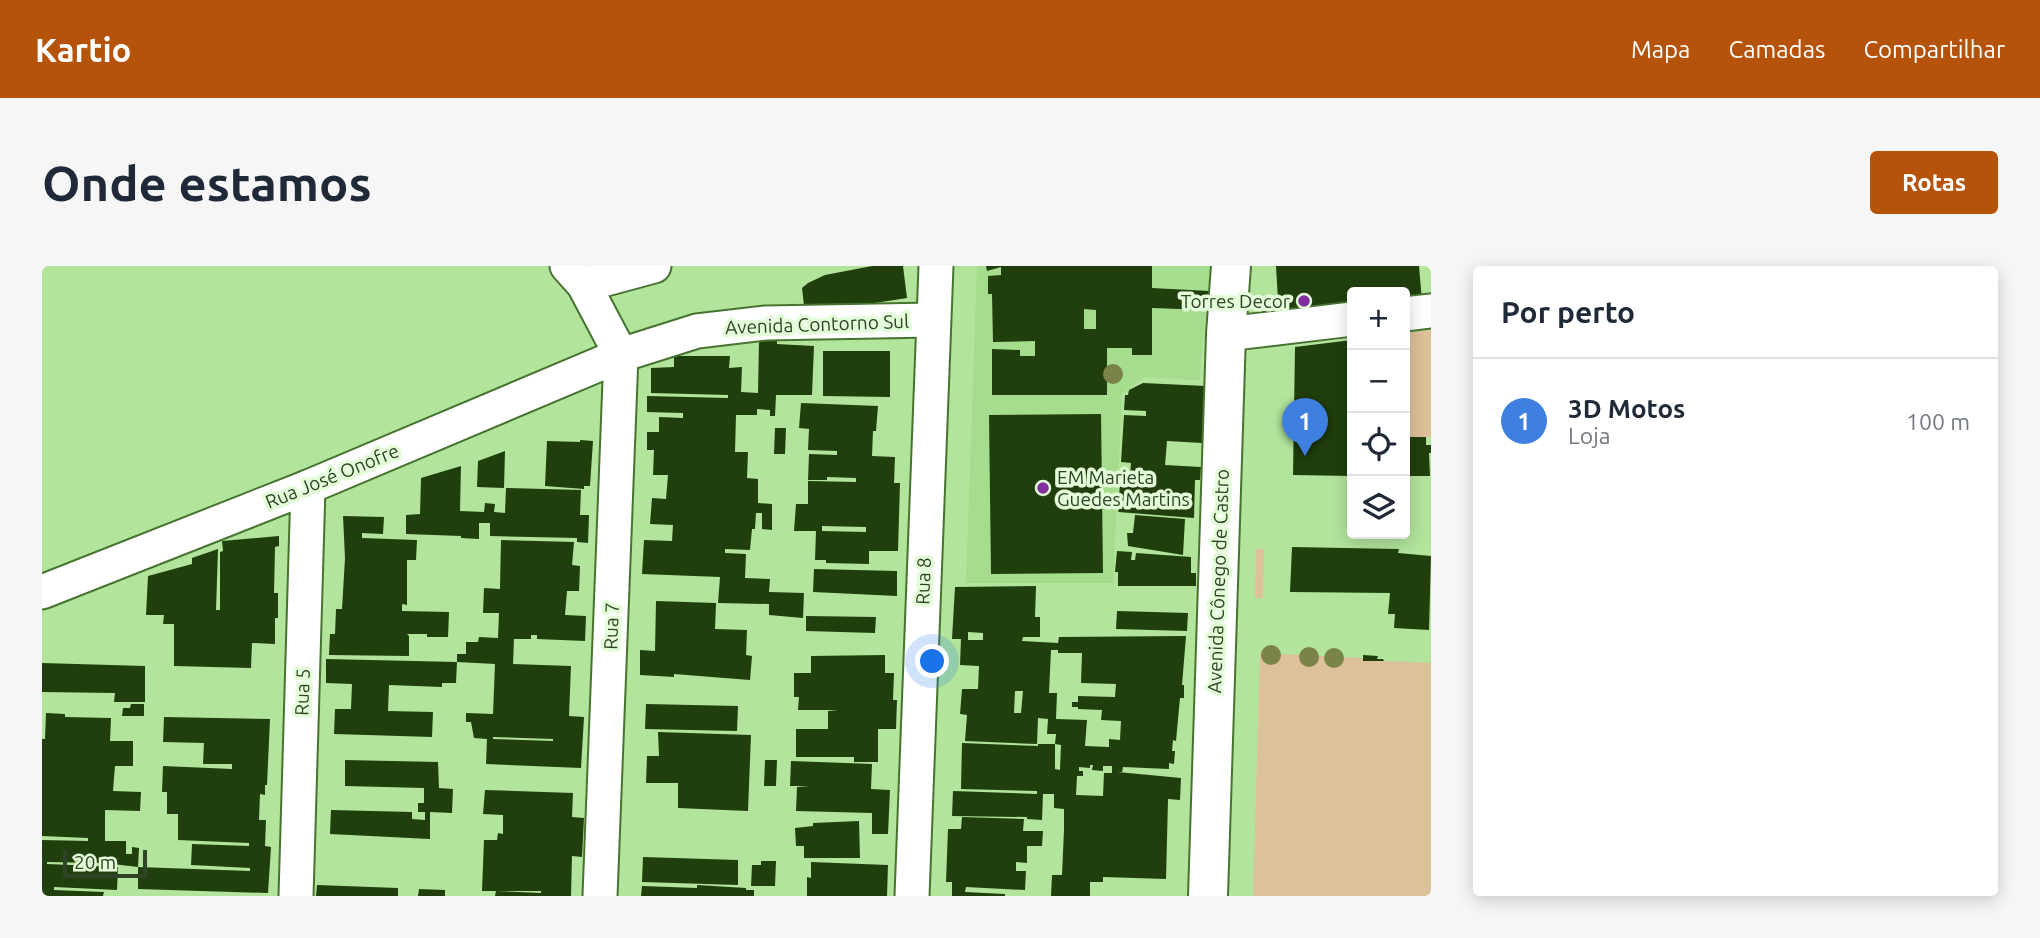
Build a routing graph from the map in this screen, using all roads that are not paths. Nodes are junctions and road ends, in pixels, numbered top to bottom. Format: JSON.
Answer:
{"nodes":[{"id":1,"x":654,"y":266,"type":"edge"},
{"id":2,"x":936,"y":266,"type":"edge"},
{"id":3,"x":1231,"y":266,"type":"edge"},
{"id":4,"x":575,"y":275,"type":"edge"},
{"id":5,"x":1431,"y":311,"type":"edge"},
{"id":6,"x":1410,"y":313,"type":"edge"},
{"id":7,"x":933,"y":320,"type":"junction"},
{"id":8,"x":1347,"y":320,"type":"edge"},
{"id":9,"x":1226,"y":334,"type":"junction"},
{"id":10,"x":621,"y":355,"type":"junction"},
{"id":11,"x":308,"y":487,"type":"junction"},
{"id":12,"x":42,"y":592,"type":"edge"},
{"id":13,"x":296,"y":896,"type":"edge"},
{"id":14,"x":600,"y":896,"type":"edge"},
{"id":15,"x":912,"y":896,"type":"edge"},
{"id":16,"x":1208,"y":896,"type":"edge"}],
"edges":[{"from":1,"to":4,"type":"street"},
{"from":2,"to":7,"type":"street","name":"Rua 8"},
{"from":3,"to":9,"type":"main road","name":"Avenida Cônego de Castro"},
{"from":4,"to":10,"type":"street"},
{"from":5,"to":6,"type":"street"},
{"from":7,"to":10,"type":"street","name":"Avenida Contorno Sul"},
{"from":7,"to":15,"type":"street","name":"Rua 8"},
{"from":8,"to":9,"type":"street"},
{"from":9,"to":16,"type":"main road","name":"Avenida Cônego de Castro"},
{"from":10,"to":11,"type":"street","name":"Rua José Onofre"},
{"from":10,"to":14,"type":"street","name":"Rua 7"},
{"from":11,"to":12,"type":"street","name":"Rua José Onofre"},
{"from":11,"to":13,"type":"street","name":"Rua 5"}]}
